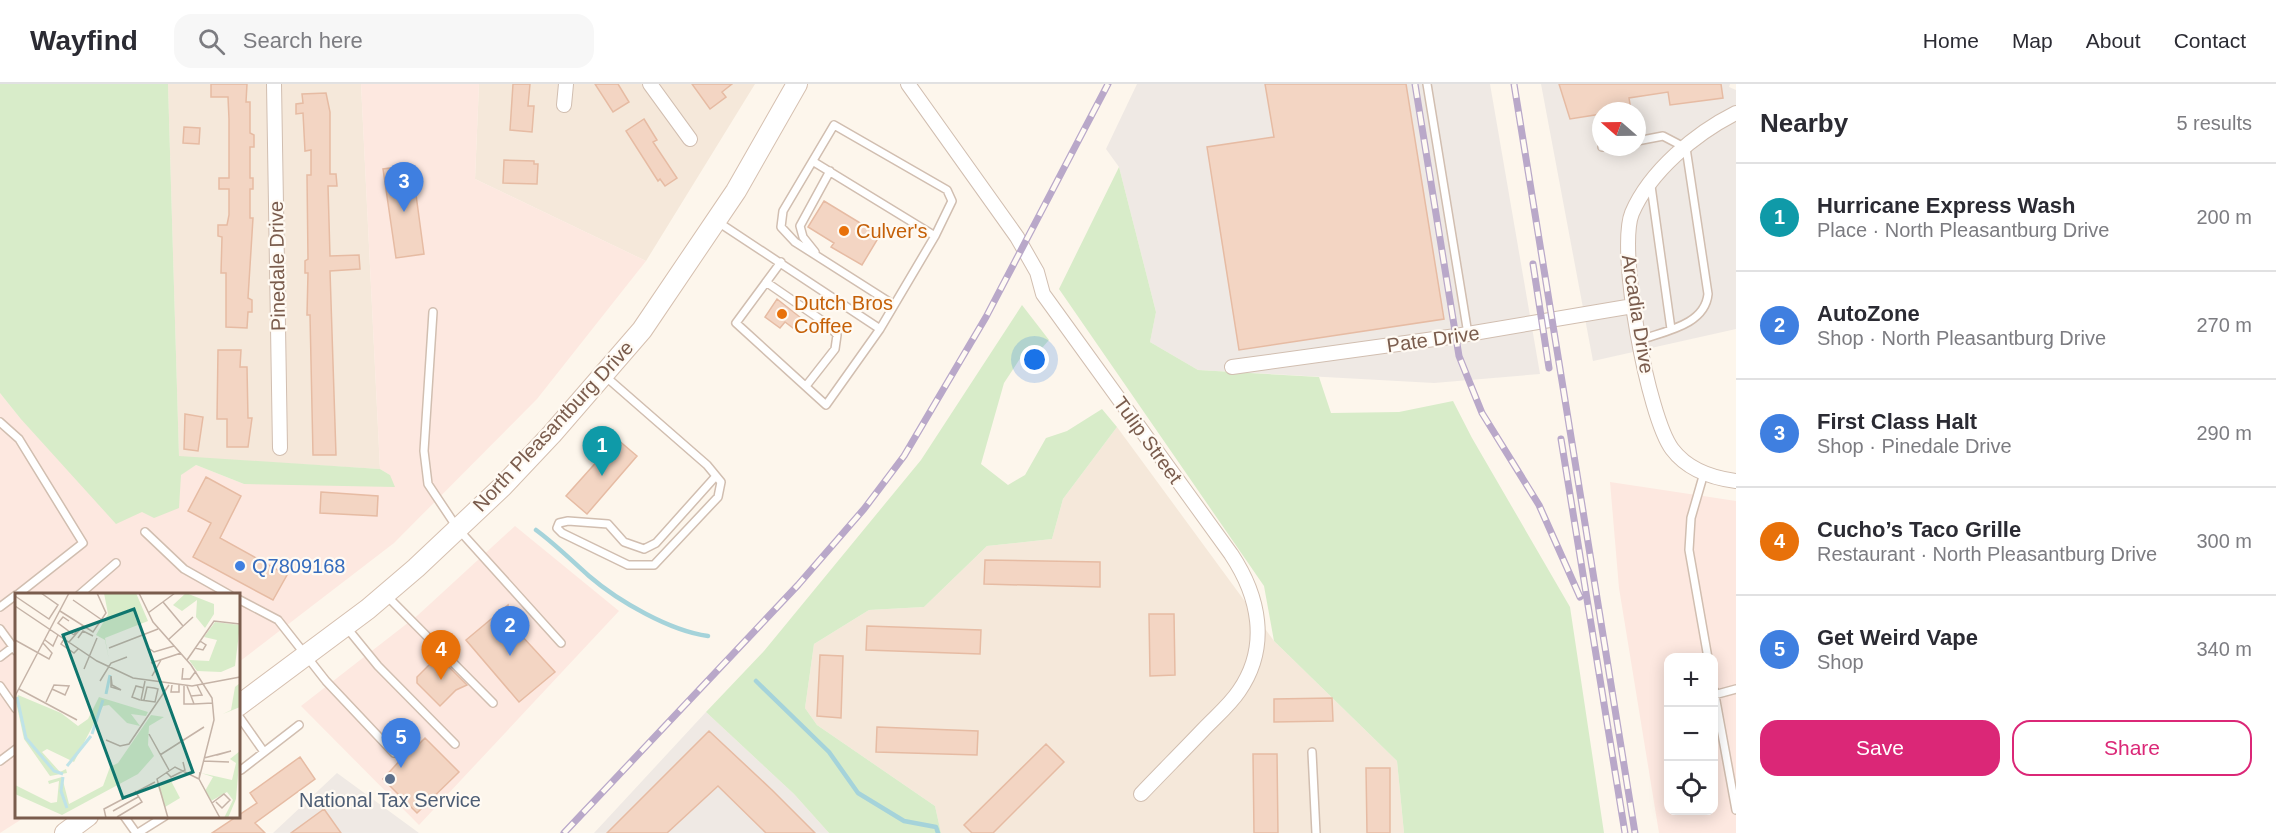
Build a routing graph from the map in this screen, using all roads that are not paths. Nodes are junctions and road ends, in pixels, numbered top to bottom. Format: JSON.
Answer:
{"nodes":[{"id":1,"x":274,"y":84,"type":"edge"},
{"id":2,"x":566,"y":84,"type":"edge"},
{"id":3,"x":650,"y":84,"type":"edge"},
{"id":4,"x":797,"y":84,"type":"edge"},
{"id":5,"x":908,"y":84,"type":"edge"},
{"id":6,"x":1428,"y":84,"type":"edge"},
{"id":7,"x":564,"y":105,"type":"dead end"},
{"id":8,"x":1736,"y":113,"type":"edge"},
{"id":9,"x":690,"y":139,"type":"dead end"},
{"id":10,"x":1646,"y":139,"type":"edge"},
{"id":11,"x":1686,"y":148,"type":"junction"},
{"id":12,"x":814,"y":162,"type":"junction"},
{"id":13,"x":830,"y":171,"type":"junction"},
{"id":14,"x":1650,"y":185,"type":"junction"},
{"id":15,"x":716,"y":220,"type":"junction"},
{"id":16,"x":935,"y":237,"type":"junction"},
{"id":17,"x":819,"y":256,"type":"junction"},
{"id":18,"x":781,"y":262,"type":"junction"},
{"id":19,"x":766,"y":282,"type":"junction"},
{"id":20,"x":894,"y":305,"type":"junction"},
{"id":21,"x":1633,"y":306,"type":"junction"},
{"id":22,"x":433,"y":312,"type":"dead end"},
{"id":23,"x":1671,"y":328,"type":"junction"},
{"id":24,"x":880,"y":329,"type":"junction"},
{"id":25,"x":1468,"y":334,"type":"junction"},
{"id":26,"x":1640,"y":340,"type":"junction"},
{"id":27,"x":1232,"y":367,"type":"dead end"},
{"id":28,"x":603,"y":375,"type":"junction"},
{"id":29,"x":806,"y":386,"type":"junction"},
{"id":30,"x":0,"y":422,"type":"edge"},
{"id":31,"x":280,"y":448,"type":"dead end"},
{"id":32,"x":1704,"y":473,"type":"junction"},
{"id":33,"x":716,"y":476,"type":"junction"},
{"id":34,"x":1736,"y":481,"type":"edge"},
{"id":35,"x":458,"y":529,"type":"junction"},
{"id":36,"x":145,"y":532,"type":"dead end"},
{"id":37,"x":116,"y":563,"type":"dead end"},
{"id":38,"x":20,"y":593,"type":"edge"},
{"id":39,"x":80,"y":593,"type":"edge"},
{"id":40,"x":228,"y":593,"type":"edge"},
{"id":41,"x":385,"y":594,"type":"junction"},
{"id":42,"x":15,"y":596,"type":"edge"},
{"id":43,"x":240,"y":600,"type":"edge"},
{"id":44,"x":0,"y":607,"type":"edge"},
{"id":45,"x":345,"y":626,"type":"junction"},
{"id":46,"x":0,"y":629,"type":"edge"},
{"id":47,"x":561,"y":644,"type":"dead end"},
{"id":48,"x":15,"y":649,"type":"edge"},
{"id":49,"x":1707,"y":653,"type":"edge"},
{"id":50,"x":305,"y":656,"type":"junction"},
{"id":51,"x":0,"y":657,"type":"edge"},
{"id":52,"x":0,"y":686,"type":"edge"},
{"id":53,"x":1736,"y":689,"type":"edge"},
{"id":54,"x":1718,"y":691,"type":"edge"},
{"id":55,"x":493,"y":703,"type":"dead end"},
{"id":56,"x":240,"y":705,"type":"edge"},
{"id":57,"x":1717,"y":707,"type":"edge"},
{"id":58,"x":15,"y":708,"type":"edge"},
{"id":59,"x":240,"y":718,"type":"edge"},
{"id":60,"x":299,"y":725,"type":"dead end"},
{"id":61,"x":455,"y":744,"type":"dead end"},
{"id":62,"x":15,"y":750,"type":"edge"},
{"id":63,"x":264,"y":752,"type":"junction"},
{"id":64,"x":1312,"y":752,"type":"dead end"},
{"id":65,"x":394,"y":753,"type":"dead end"},
{"id":66,"x":0,"y":761,"type":"edge"},
{"id":67,"x":242,"y":770,"type":"dead end"},
{"id":68,"x":1141,"y":794,"type":"dead end"},
{"id":69,"x":1736,"y":810,"type":"edge"},
{"id":70,"x":126,"y":818,"type":"edge"},
{"id":71,"x":162,"y":818,"type":"edge"},
{"id":72,"x":137,"y":833,"type":"edge"},
{"id":73,"x":1316,"y":833,"type":"edge"}],
"edges":[{"from":1,"to":31,"type":"street","name":"Pinedale Drive"},
{"from":2,"to":7,"type":"street"},
{"from":3,"to":9,"type":"street"},
{"from":4,"to":15,"type":"main road","name":"North Pleasantburg Drive"},
{"from":5,"to":68,"type":"street","name":"Tulip Street"},
{"from":6,"to":25,"type":"lane"},
{"from":8,"to":11,"type":"street","name":"Arcadia Drive"},
{"from":10,"to":11,"type":"lane"},
{"from":11,"to":14,"type":"street","name":"Arcadia Drive"},
{"from":11,"to":23,"type":"lane"},
{"from":12,"to":13,"type":"lane"},
{"from":12,"to":16,"type":"lane"},
{"from":12,"to":17,"type":"lane"},
{"from":13,"to":16,"type":"lane"},
{"from":13,"to":17,"type":"lane"},
{"from":14,"to":21,"type":"street","name":"Arcadia Drive"},
{"from":14,"to":23,"type":"lane"},
{"from":15,"to":18,"type":"lane"},
{"from":15,"to":28,"type":"main road","name":"North Pleasantburg Drive"},
{"from":16,"to":20,"type":"lane"},
{"from":17,"to":20,"type":"lane"},
{"from":18,"to":19,"type":"lane"},
{"from":18,"to":24,"type":"lane"},
{"from":19,"to":29,"type":"lane"},
{"from":19,"to":29,"type":"lane"},
{"from":20,"to":24,"type":"lane"},
{"from":21,"to":25,"type":"street","name":"Pate Drive"},
{"from":21,"to":26,"type":"street","name":"Arcadia Drive"},
{"from":22,"to":35,"type":"lane"},
{"from":23,"to":26,"type":"lane"},
{"from":24,"to":29,"type":"lane"},
{"from":25,"to":27,"type":"street","name":"Pate Drive"},
{"from":26,"to":32,"type":"street","name":"Arcadia Drive"},
{"from":28,"to":33,"type":"lane"},
{"from":28,"to":35,"type":"main road","name":"North Pleasantburg Drive"},
{"from":30,"to":38,"type":"lane"},
{"from":32,"to":34,"type":"street","name":"Arcadia Drive"},
{"from":32,"to":49,"type":"lane"},
{"from":33,"to":33,"type":"lane"},
{"from":35,"to":41,"type":"main road","name":"North Pleasantburg Drive"},
{"from":35,"to":47,"type":"lane"},
{"from":36,"to":40,"type":"lane"},
{"from":37,"to":39,"type":"lane"},
{"from":41,"to":45,"type":"main road","name":"North Pleasantburg Drive"},
{"from":41,"to":55,"type":"lane"},
{"from":42,"to":44,"type":"lane"},
{"from":43,"to":50,"type":"lane"},
{"from":45,"to":50,"type":"main road","name":"North Pleasantburg Drive"},
{"from":45,"to":61,"type":"lane"},
{"from":46,"to":48,"type":"lane"},
{"from":48,"to":51,"type":"lane"},
{"from":50,"to":56,"type":"main road","name":"North Pleasantburg Drive"},
{"from":50,"to":65,"type":"lane"},
{"from":52,"to":58,"type":"lane"},
{"from":53,"to":54,"type":"lane"},
{"from":57,"to":69,"type":"lane"},
{"from":59,"to":63,"type":"lane"},
{"from":60,"to":63,"type":"lane"},
{"from":62,"to":66,"type":"lane"},
{"from":63,"to":67,"type":"lane"},
{"from":64,"to":73,"type":"lane"},
{"from":70,"to":72,"type":"lane"},
{"from":71,"to":72,"type":"lane"}]}
